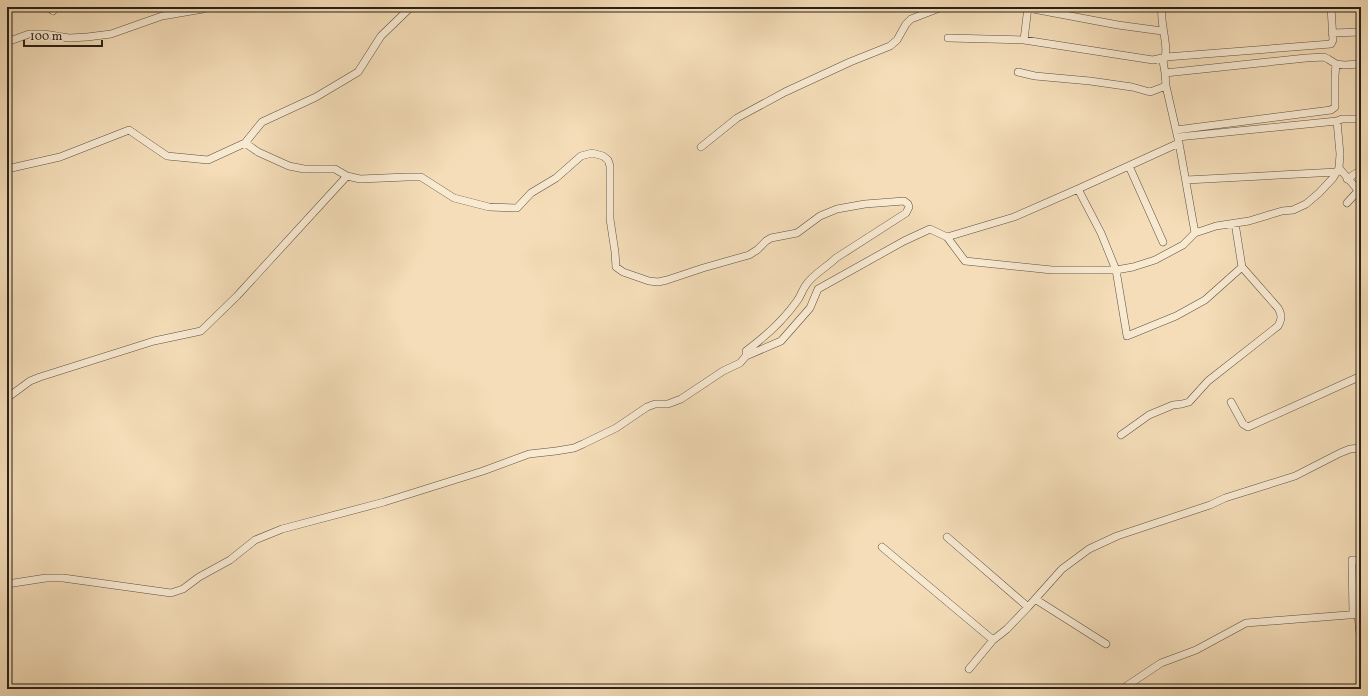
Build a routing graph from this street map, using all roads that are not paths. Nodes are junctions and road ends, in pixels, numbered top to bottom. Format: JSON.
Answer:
{"nodes":[{"id":1,"x":204,"y":7,"type":"edge"},
{"id":2,"x":412,"y":7,"type":"edge"},
{"id":3,"x":942,"y":7,"type":"edge"},
{"id":4,"x":1028,"y":7,"type":"edge"},
{"id":5,"x":1162,"y":7,"type":"edge"},
{"id":6,"x":1331,"y":7,"type":"edge"},
{"id":7,"x":1162,"y":31,"type":"junction"},
{"id":8,"x":1361,"y":32,"type":"edge"},
{"id":9,"x":1332,"y":33,"type":"junction"},
{"id":10,"x":948,"y":38,"type":"dead end"},
{"id":11,"x":1024,"y":40,"type":"junction"},
{"id":12,"x":7,"y":42,"type":"edge"},
{"id":13,"x":1166,"y":57,"type":"junction"},
{"id":14,"x":1336,"y":64,"type":"junction"},
{"id":15,"x":1361,"y":64,"type":"edge"},
{"id":16,"x":1018,"y":72,"type":"dead end"},
{"id":17,"x":1165,"y":73,"type":"junction"},
{"id":18,"x":1166,"y":86,"type":"junction"},
{"id":19,"x":1361,"y":119,"type":"edge"},
{"id":20,"x":1337,"y":121,"type":"junction"},
{"id":21,"x":1178,"y":136,"type":"junction"},
{"id":22,"x":245,"y":143,"type":"junction"},
{"id":23,"x":701,"y":147,"type":"dead end"},
{"id":24,"x":1129,"y":166,"type":"junction"},
{"id":25,"x":1339,"y":168,"type":"junction"},
{"id":26,"x":7,"y":169,"type":"edge"},
{"id":27,"x":1361,"y":170,"type":"edge"},
{"id":28,"x":347,"y":176,"type":"junction"},
{"id":29,"x":1347,"y":179,"type":"junction"},
{"id":30,"x":1186,"y":180,"type":"junction"},
{"id":31,"x":1078,"y":189,"type":"junction"},
{"id":32,"x":1347,"y":203,"type":"dead end"},
{"id":33,"x":1235,"y":223,"type":"junction"},
{"id":34,"x":1194,"y":233,"type":"junction"},
{"id":35,"x":946,"y":237,"type":"junction"},
{"id":36,"x":1163,"y":242,"type":"dead end"},
{"id":37,"x":1242,"y":267,"type":"junction"},
{"id":38,"x":1116,"y":270,"type":"junction"},
{"id":39,"x":746,"y":356,"type":"junction"},
{"id":40,"x":1361,"y":376,"type":"edge"},
{"id":41,"x":7,"y":398,"type":"edge"},
{"id":42,"x":1231,"y":402,"type":"dead end"},
{"id":43,"x":1121,"y":434,"type":"dead end"},
{"id":44,"x":1361,"y":448,"type":"edge"},
{"id":45,"x":947,"y":537,"type":"dead end"},
{"id":46,"x":882,"y":547,"type":"dead end"},
{"id":47,"x":1361,"y":560,"type":"edge"},
{"id":48,"x":7,"y":584,"type":"edge"},
{"id":49,"x":1035,"y":599,"type":"junction"},
{"id":50,"x":1028,"y":607,"type":"junction"},
{"id":51,"x":1358,"y":614,"type":"edge"},
{"id":52,"x":993,"y":640,"type":"junction"},
{"id":53,"x":1106,"y":644,"type":"dead end"},
{"id":54,"x":1361,"y":644,"type":"edge"},
{"id":55,"x":969,"y":669,"type":"dead end"},
{"id":56,"x":1122,"y":689,"type":"edge"}],
"edges":[{"from":1,"to":12,"type":"street"},
{"from":2,"to":22,"type":"street"},
{"from":3,"to":23,"type":"street"},
{"from":4,"to":7,"type":"street"},
{"from":4,"to":11,"type":"street"},
{"from":5,"to":7,"type":"street"},
{"from":6,"to":9,"type":"street"},
{"from":7,"to":13,"type":"street"},
{"from":8,"to":9,"type":"street"},
{"from":9,"to":13,"type":"street"},
{"from":10,"to":11,"type":"street"},
{"from":11,"to":13,"type":"street"},
{"from":13,"to":17,"type":"street"},
{"from":14,"to":15,"type":"street"},
{"from":14,"to":17,"type":"street"},
{"from":14,"to":21,"type":"street"},
{"from":16,"to":18,"type":"street"},
{"from":17,"to":18,"type":"street"},
{"from":18,"to":21,"type":"street"},
{"from":19,"to":20,"type":"street"},
{"from":20,"to":21,"type":"street"},
{"from":20,"to":25,"type":"street"},
{"from":21,"to":24,"type":"street"},
{"from":21,"to":30,"type":"street"},
{"from":22,"to":26,"type":"street"},
{"from":22,"to":28,"type":"street"},
{"from":24,"to":31,"type":"street"},
{"from":24,"to":36,"type":"street"},
{"from":25,"to":29,"type":"street"},
{"from":25,"to":30,"type":"street"},
{"from":25,"to":33,"type":"street"},
{"from":27,"to":29,"type":"street"},
{"from":28,"to":39,"type":"street"},
{"from":28,"to":41,"type":"street"},
{"from":29,"to":32,"type":"street"},
{"from":30,"to":34,"type":"street"},
{"from":31,"to":35,"type":"street"},
{"from":31,"to":38,"type":"street"},
{"from":33,"to":34,"type":"street"},
{"from":33,"to":37,"type":"street"},
{"from":34,"to":38,"type":"street"},
{"from":35,"to":38,"type":"street"},
{"from":35,"to":39,"type":"street"},
{"from":37,"to":38,"type":"street"},
{"from":37,"to":43,"type":"street"},
{"from":39,"to":48,"type":"street"},
{"from":40,"to":42,"type":"street"},
{"from":44,"to":49,"type":"street"},
{"from":45,"to":50,"type":"street"},
{"from":46,"to":52,"type":"street"},
{"from":47,"to":51,"type":"street"},
{"from":49,"to":50,"type":"street"},
{"from":49,"to":53,"type":"street"},
{"from":50,"to":52,"type":"street"},
{"from":51,"to":54,"type":"street"},
{"from":51,"to":56,"type":"street"},
{"from":52,"to":55,"type":"street"}]}
